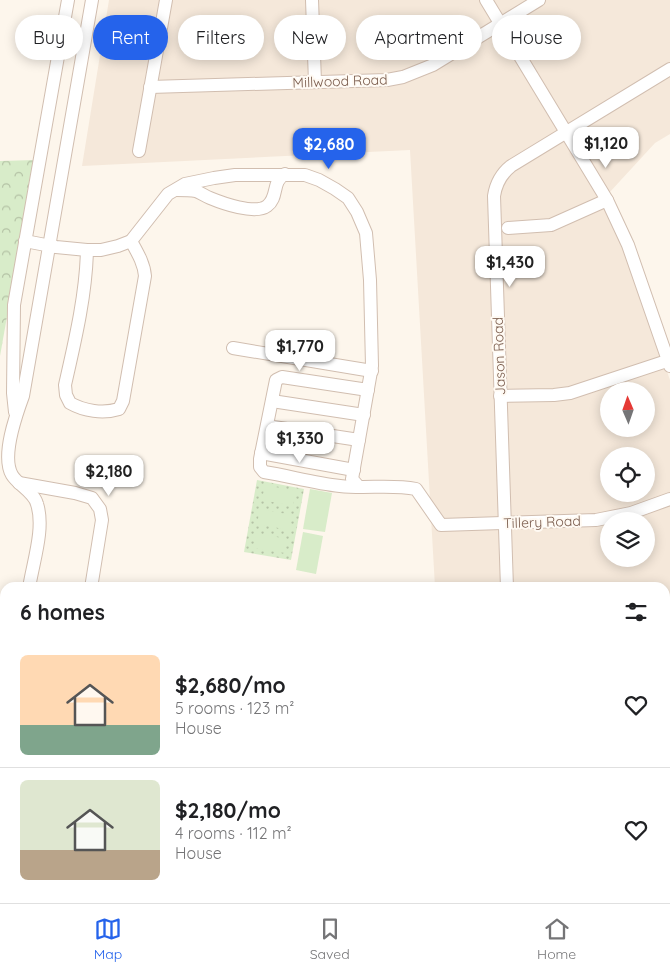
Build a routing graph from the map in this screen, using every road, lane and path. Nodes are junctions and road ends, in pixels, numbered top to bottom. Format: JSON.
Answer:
{"nodes":[{"id":1,"x":68,"y":0,"type":"edge"},
{"id":2,"x":92,"y":0,"type":"edge"},
{"id":3,"x":166,"y":0,"type":"edge"},
{"id":4,"x":312,"y":0,"type":"edge"},
{"id":5,"x":486,"y":0,"type":"edge"},
{"id":6,"x":539,"y":0,"type":"edge"},
{"id":7,"x":495,"y":15,"type":"edge"},
{"id":8,"x":515,"y":15,"type":"edge"},
{"id":9,"x":492,"y":29,"type":"edge"},
{"id":10,"x":523,"y":60,"type":"edge"},
{"id":11,"x":670,"y":69,"type":"edge"},
{"id":12,"x":315,"y":82,"type":"junction"},
{"id":13,"x":150,"y":87,"type":"junction"},
{"id":14,"x":567,"y":132,"type":"junction"},
{"id":15,"x":139,"y":151,"type":"dead end"},
{"id":16,"x":285,"y":174,"type":"junction"},
{"id":17,"x":174,"y":190,"type":"junction"},
{"id":18,"x":607,"y":200,"type":"junction"},
{"id":19,"x":508,"y":228,"type":"dead end"},
{"id":20,"x":25,"y":241,"type":"junction"},
{"id":21,"x":131,"y":241,"type":"junction"},
{"id":22,"x":48,"y":245,"type":"junction"},
{"id":23,"x":87,"y":250,"type":"junction"},
{"id":24,"x":233,"y":348,"type":"dead end"},
{"id":25,"x":669,"y":362,"type":"edge"},
{"id":26,"x":372,"y":371,"type":"junction"},
{"id":27,"x":368,"y":390,"type":"junction"},
{"id":28,"x":500,"y":396,"type":"junction"},
{"id":29,"x":272,"y":401,"type":"junction"},
{"id":30,"x":364,"y":415,"type":"junction"},
{"id":31,"x":16,"y":417,"type":"junction"},
{"id":32,"x":267,"y":426,"type":"junction"},
{"id":33,"x":359,"y":440,"type":"junction"},
{"id":34,"x":261,"y":453,"type":"junction"},
{"id":35,"x":354,"y":470,"type":"junction"},
{"id":36,"x":19,"y":482,"type":"junction"},
{"id":37,"x":359,"y":487,"type":"junction"},
{"id":38,"x":670,"y":499,"type":"edge"},
{"id":39,"x":504,"y":523,"type":"junction"},
{"id":40,"x":30,"y":582,"type":"edge"},
{"id":41,"x":92,"y":582,"type":"edge"},
{"id":42,"x":506,"y":582,"type":"edge"}],
"edges":[{"from":1,"to":20,"type":"street"},
{"from":2,"to":22,"type":"street"},
{"from":3,"to":13,"type":"street"},
{"from":4,"to":12,"type":"street"},
{"from":5,"to":7,"type":"street"},
{"from":6,"to":8,"type":"street","name":"Millwood Road"},
{"from":9,"to":12,"type":"street","name":"Millwood Road"},
{"from":10,"to":14,"type":"street"},
{"from":11,"to":14,"type":"street","name":"Jason Road"},
{"from":12,"to":13,"type":"street","name":"Millwood Road"},
{"from":13,"to":15,"type":"street"},
{"from":14,"to":18,"type":"street"},
{"from":14,"to":28,"type":"street","name":"Jason Road"},
{"from":16,"to":17,"type":"street"},
{"from":16,"to":17,"type":"street"},
{"from":16,"to":26,"type":"street"},
{"from":17,"to":21,"type":"street"},
{"from":18,"to":19,"type":"street"},
{"from":18,"to":25,"type":"street"},
{"from":20,"to":22,"type":"street"},
{"from":20,"to":31,"type":"street"},
{"from":21,"to":23,"type":"street"},
{"from":21,"to":23,"type":"street"},
{"from":22,"to":23,"type":"street"},
{"from":22,"to":31,"type":"street"},
{"from":24,"to":26,"type":"street"},
{"from":25,"to":28,"type":"street"},
{"from":26,"to":27,"type":"street"},
{"from":27,"to":29,"type":"street"},
{"from":27,"to":30,"type":"street"},
{"from":28,"to":39,"type":"street","name":"Jason Road"},
{"from":29,"to":30,"type":"street"},
{"from":29,"to":32,"type":"street"},
{"from":30,"to":33,"type":"street"},
{"from":31,"to":36,"type":"street"},
{"from":32,"to":33,"type":"street"},
{"from":32,"to":34,"type":"street"},
{"from":33,"to":35,"type":"street"},
{"from":34,"to":35,"type":"street"},
{"from":34,"to":37,"type":"street"},
{"from":35,"to":37,"type":"street"},
{"from":36,"to":40,"type":"street"},
{"from":36,"to":41,"type":"street"},
{"from":37,"to":39,"type":"street","name":"Tillery Road"},
{"from":38,"to":39,"type":"street","name":"Tillery Road"},
{"from":39,"to":42,"type":"street","name":"Jason Road"}]}
